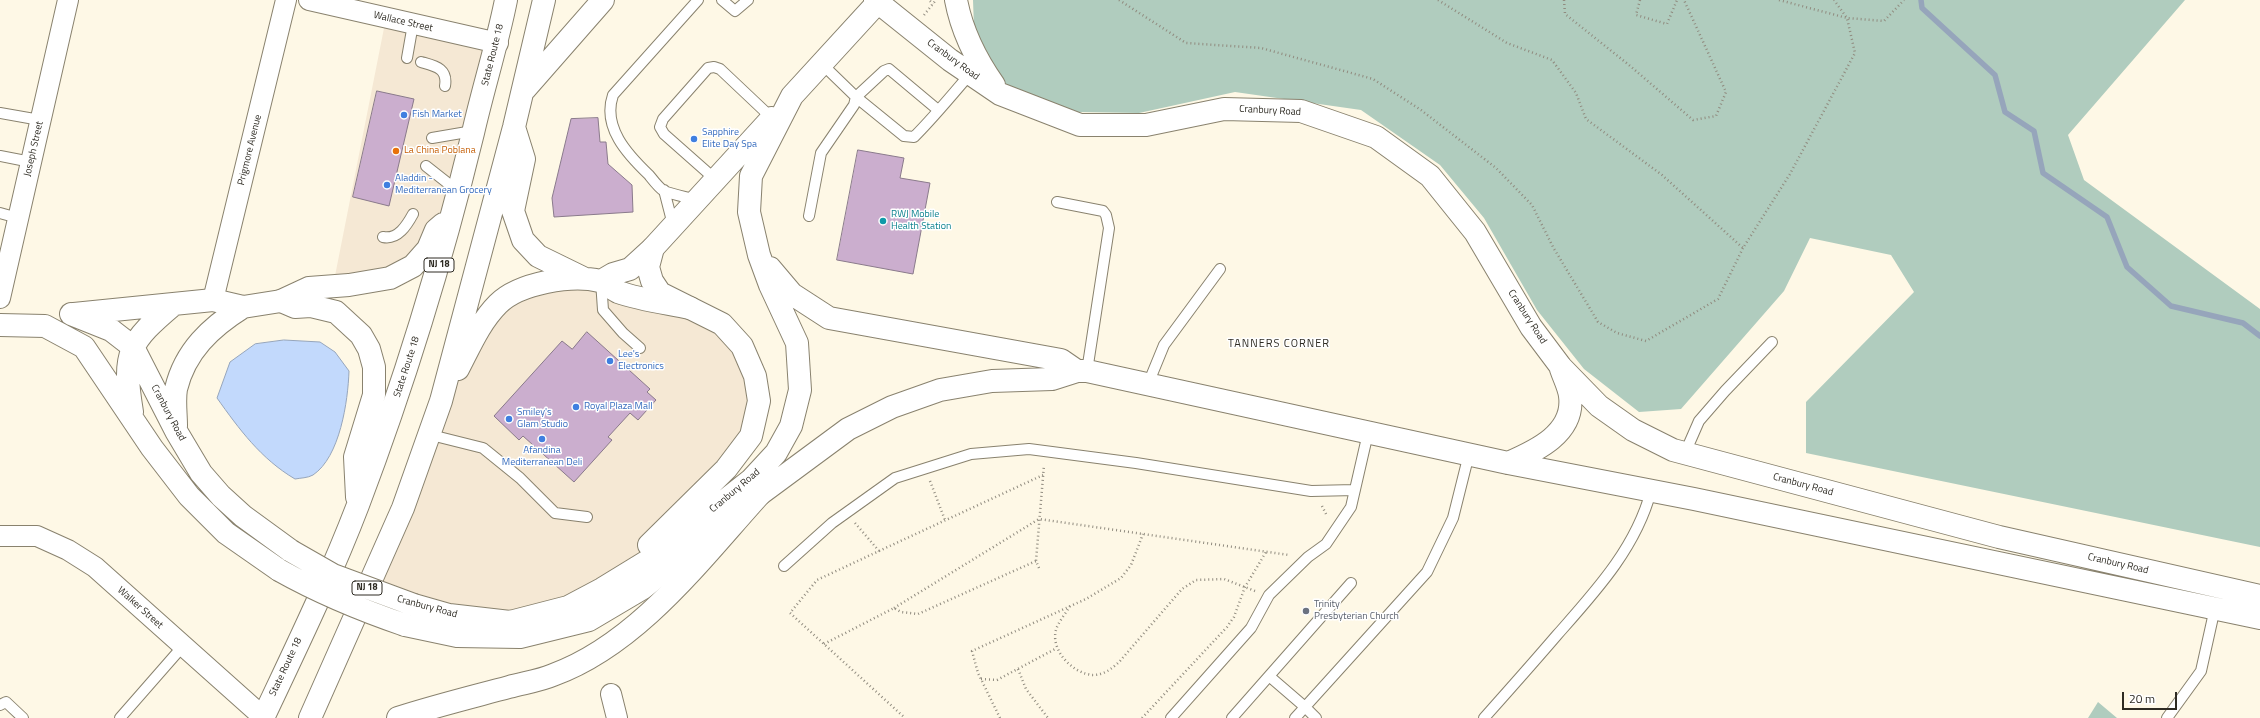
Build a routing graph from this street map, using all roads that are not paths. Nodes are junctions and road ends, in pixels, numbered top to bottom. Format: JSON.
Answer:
{"nodes":[{"id":1,"x":68,"y":0,"type":"edge"},
{"id":2,"x":286,"y":0,"type":"edge"},
{"id":3,"x":309,"y":0,"type":"edge"},
{"id":4,"x":506,"y":0,"type":"edge"},
{"id":5,"x":544,"y":0,"type":"edge"},
{"id":6,"x":603,"y":0,"type":"edge"},
{"id":7,"x":698,"y":0,"type":"edge"},
{"id":8,"x":722,"y":0,"type":"edge"},
{"id":9,"x":748,"y":0,"type":"edge"},
{"id":10,"x":956,"y":0,"type":"edge"},
{"id":11,"x":879,"y":1,"type":"edge"},
{"id":12,"x":357,"y":6,"type":"edge"},
{"id":13,"x":413,"y":24,"type":"junction"},
{"id":14,"x":498,"y":43,"type":"junction"},
{"id":15,"x":407,"y":58,"type":"dead end"},
{"id":16,"x":421,"y":62,"type":"dead end"},
{"id":17,"x":822,"y":64,"type":"junction"},
{"id":18,"x":970,"y":74,"type":"junction"},
{"id":19,"x":444,"y":86,"type":"dead end"},
{"id":20,"x":522,"y":91,"type":"junction"},
{"id":21,"x":1000,"y":94,"type":"junction"},
{"id":22,"x":856,"y":97,"type":"junction"},
{"id":23,"x":938,"y":110,"type":"junction"},
{"id":24,"x":0,"y":112,"type":"edge"},
{"id":25,"x":40,"y":120,"type":"junction"},
{"id":26,"x":775,"y":121,"type":"junction"},
{"id":27,"x":514,"y":127,"type":"junction"},
{"id":28,"x":473,"y":131,"type":"junction"},
{"id":29,"x":432,"y":138,"type":"dead end"},
{"id":30,"x":0,"y":156,"type":"edge"},
{"id":31,"x":31,"y":162,"type":"junction"},
{"id":32,"x":426,"y":166,"type":"dead end"},
{"id":33,"x":716,"y":180,"type":"junction"},
{"id":34,"x":664,"y":190,"type":"junction"},
{"id":35,"x":459,"y":192,"type":"junction"},
{"id":36,"x":697,"y":200,"type":"junction"},
{"id":37,"x":1057,"y":202,"type":"dead end"},
{"id":38,"x":454,"y":213,"type":"junction"},
{"id":39,"x":413,"y":214,"type":"dead end"},
{"id":40,"x":9,"y":216,"type":"edge"},
{"id":41,"x":809,"y":216,"type":"dead end"},
{"id":42,"x":674,"y":226,"type":"junction"},
{"id":43,"x":383,"y":237,"type":"dead end"},
{"id":44,"x":653,"y":248,"type":"junction"},
{"id":45,"x":758,"y":255,"type":"junction"},
{"id":46,"x":1220,"y":268,"type":"dead end"},
{"id":47,"x":593,"y":280,"type":"junction"},
{"id":48,"x":0,"y":298,"type":"edge"},
{"id":49,"x":213,"y":300,"type":"junction"},
{"id":50,"x":281,"y":301,"type":"junction"},
{"id":51,"x":174,"y":304,"type":"junction"},
{"id":52,"x":243,"y":307,"type":"junction"},
{"id":53,"x":690,"y":308,"type":"junction"},
{"id":54,"x":71,"y":314,"type":"junction"},
{"id":55,"x":0,"y":324,"type":"edge"},
{"id":56,"x":1772,"y":342,"type":"dead end"},
{"id":57,"x":133,"y":347,"type":"junction"},
{"id":58,"x":640,"y":348,"type":"dead end"},
{"id":59,"x":1561,"y":367,"type":"junction"},
{"id":60,"x":1082,"y":371,"type":"junction"},
{"id":61,"x":1148,"y":384,"type":"junction"},
{"id":62,"x":441,"y":401,"type":"junction"},
{"id":63,"x":133,"y":418,"type":"junction"},
{"id":64,"x":176,"y":431,"type":"junction"},
{"id":65,"x":1368,"y":432,"type":"junction"},
{"id":66,"x":428,"y":434,"type":"junction"},
{"id":67,"x":1686,"y":453,"type":"junction"},
{"id":68,"x":1469,"y":454,"type":"junction"},
{"id":69,"x":1508,"y":463,"type":"junction"},
{"id":70,"x":1355,"y":490,"type":"junction"},
{"id":71,"x":1651,"y":491,"type":"junction"},
{"id":72,"x":760,"y":494,"type":"junction"},
{"id":73,"x":357,"y":507,"type":"junction"},
{"id":74,"x":587,"y":517,"type":"dead end"},
{"id":75,"x":0,"y":536,"type":"edge"},
{"id":76,"x":784,"y":566,"type":"dead end"},
{"id":77,"x":1351,"y":583,"type":"dead end"},
{"id":78,"x":602,"y":589,"type":"junction"},
{"id":79,"x":2260,"y":596,"type":"edge"},
{"id":80,"x":2215,"y":608,"type":"junction"},
{"id":81,"x":2260,"y":618,"type":"edge"},
{"id":82,"x":183,"y":646,"type":"junction"},
{"id":83,"x":1269,"y":676,"type":"junction"},
{"id":84,"x":611,"y":694,"type":"dead end"},
{"id":85,"x":0,"y":705,"type":"edge"},
{"id":86,"x":1305,"y":707,"type":"junction"},
{"id":87,"x":23,"y":718,"type":"edge"},
{"id":88,"x":120,"y":718,"type":"edge"},
{"id":89,"x":263,"y":718,"type":"edge"},
{"id":90,"x":310,"y":718,"type":"edge"},
{"id":91,"x":398,"y":718,"type":"edge"},
{"id":92,"x":617,"y":718,"type":"edge"},
{"id":93,"x":1171,"y":718,"type":"edge"},
{"id":94,"x":1232,"y":718,"type":"edge"},
{"id":95,"x":1295,"y":718,"type":"edge"},
{"id":96,"x":1316,"y":718,"type":"edge"},
{"id":97,"x":1484,"y":718,"type":"edge"},
{"id":98,"x":2166,"y":718,"type":"edge"}],
"edges":[{"from":1,"to":25,"type":"street","name":"Joseph Street"},
{"from":2,"to":49,"type":"street","name":"Prigmore Avenue"},
{"from":3,"to":12,"type":"street","name":"Wallace Street"},
{"from":4,"to":14,"type":"main road","name":"State Route 18","number":"NJ 18"},
{"from":5,"to":20,"type":"main road","number":"NJ 18"},
{"from":6,"to":20,"type":"main road"},
{"from":7,"to":34,"type":"lane"},
{"from":8,"to":9,"type":"lane"},
{"from":10,"to":21,"type":"main road"},
{"from":11,"to":17,"type":"main road","name":"Cranbury Road"},
{"from":11,"to":18,"type":"main road","name":"Cranbury Road"},
{"from":12,"to":13,"type":"street","name":"Wallace Street"},
{"from":13,"to":14,"type":"street","name":"Wallace Street"},
{"from":13,"to":15,"type":"lane"},
{"from":14,"to":28,"type":"main road","name":"State Route 18","number":"NJ 18"},
{"from":16,"to":19,"type":"lane"},
{"from":17,"to":22,"type":"lane"},
{"from":17,"to":26,"type":"main road","name":"Cranbury Road"},
{"from":18,"to":21,"type":"main road","name":"Cranbury Road"},
{"from":18,"to":23,"type":"lane"},
{"from":20,"to":27,"type":"main road","number":"NJ 18"},
{"from":21,"to":59,"type":"main road","name":"Cranbury Road"},
{"from":22,"to":23,"type":"lane"},
{"from":22,"to":23,"type":"lane"},
{"from":22,"to":41,"type":"lane"},
{"from":24,"to":25,"type":"lane"},
{"from":25,"to":31,"type":"street","name":"Joseph Street"},
{"from":26,"to":33,"type":"main road"},
{"from":26,"to":33,"type":"lane"},
{"from":26,"to":45,"type":"main road","name":"Cranbury Road"},
{"from":27,"to":47,"type":"main road"},
{"from":27,"to":62,"type":"main road","number":"NJ 18"},
{"from":28,"to":29,"type":"lane"},
{"from":28,"to":35,"type":"main road","name":"State Route 18","number":"NJ 18"},
{"from":30,"to":31,"type":"lane"},
{"from":31,"to":40,"type":"street","name":"Joseph Street"},
{"from":32,"to":35,"type":"lane"},
{"from":33,"to":36,"type":"main road"},
{"from":34,"to":36,"type":"lane"},
{"from":34,"to":42,"type":"lane"},
{"from":35,"to":38,"type":"main road","name":"State Route 18","number":"NJ 18"},
{"from":36,"to":42,"type":"main road"},
{"from":37,"to":60,"type":"lane"},
{"from":38,"to":50,"type":"main road"},
{"from":38,"to":73,"type":"main road","name":"State Route 18","number":"NJ 18"},
{"from":39,"to":43,"type":"lane"},
{"from":40,"to":48,"type":"street","name":"Joseph Street"},
{"from":42,"to":44,"type":"main road"},
{"from":44,"to":47,"type":"main road"},
{"from":44,"to":53,"type":"main road"},
{"from":45,"to":60,"type":"main road"},
{"from":45,"to":78,"type":"main road","name":"Cranbury Road"},
{"from":46,"to":61,"type":"lane"},
{"from":47,"to":53,"type":"main road"},
{"from":47,"to":58,"type":"lane"},
{"from":47,"to":62,"type":"main road"},
{"from":49,"to":51,"type":"main road","name":"Cranbury Road"},
{"from":49,"to":52,"type":"main road","name":"Cranbury Road"},
{"from":50,"to":52,"type":"main road","name":"Cranbury Road"},
{"from":50,"to":73,"type":"main road"},
{"from":51,"to":54,"type":"main road","name":"Cranbury Road"},
{"from":51,"to":57,"type":"main road"},
{"from":52,"to":64,"type":"main road"},
{"from":53,"to":78,"type":"main road"},
{"from":54,"to":55,"type":"main road","name":"Cranbury Road"},
{"from":54,"to":57,"type":"main road","name":"Cranbury Road"},
{"from":55,"to":63,"type":"main road","name":"Cranbury Road"},
{"from":56,"to":67,"type":"lane"},
{"from":57,"to":63,"type":"main road"},
{"from":57,"to":64,"type":"main road","name":"Cranbury Road"},
{"from":59,"to":67,"type":"main road","name":"Cranbury Road"},
{"from":59,"to":69,"type":"main road"},
{"from":60,"to":61,"type":"main road","name":"Cranbury Road"},
{"from":60,"to":72,"type":"main road","name":"Cranbury Road"},
{"from":61,"to":65,"type":"main road","name":"Cranbury Road"},
{"from":62,"to":66,"type":"main road","number":"NJ 18"},
{"from":63,"to":72,"type":"main road","name":"Cranbury Road","bridge":true},
{"from":64,"to":78,"type":"main road","name":"Cranbury Road","bridge":true},
{"from":65,"to":68,"type":"main road","name":"Cranbury Road"},
{"from":65,"to":70,"type":"lane"},
{"from":66,"to":74,"type":"lane"},
{"from":66,"to":90,"type":"main road","number":"NJ 18"},
{"from":67,"to":79,"type":"main road","name":"Cranbury Road"},
{"from":68,"to":69,"type":"main road","name":"Cranbury Road"},
{"from":68,"to":86,"type":"lane"},
{"from":69,"to":71,"type":"main road","name":"Cranbury Road"},
{"from":70,"to":76,"type":"lane"},
{"from":70,"to":93,"type":"lane"},
{"from":71,"to":80,"type":"main road","name":"Cranbury Road"},
{"from":71,"to":97,"type":"lane"},
{"from":72,"to":91,"type":"main road"},
{"from":73,"to":89,"type":"main road","name":"State Route 18","number":"NJ 18"},
{"from":75,"to":82,"type":"street","name":"Walker Street"},
{"from":77,"to":83,"type":"lane"},
{"from":80,"to":81,"type":"main road","name":"Cranbury Road"},
{"from":80,"to":98,"type":"lane"},
{"from":82,"to":88,"type":"lane"},
{"from":82,"to":89,"type":"street","name":"Walker Street"},
{"from":83,"to":86,"type":"lane"},
{"from":83,"to":94,"type":"lane"},
{"from":84,"to":92,"type":"street"},
{"from":85,"to":87,"type":"lane"},
{"from":86,"to":95,"type":"lane"},
{"from":86,"to":96,"type":"lane"}]}
